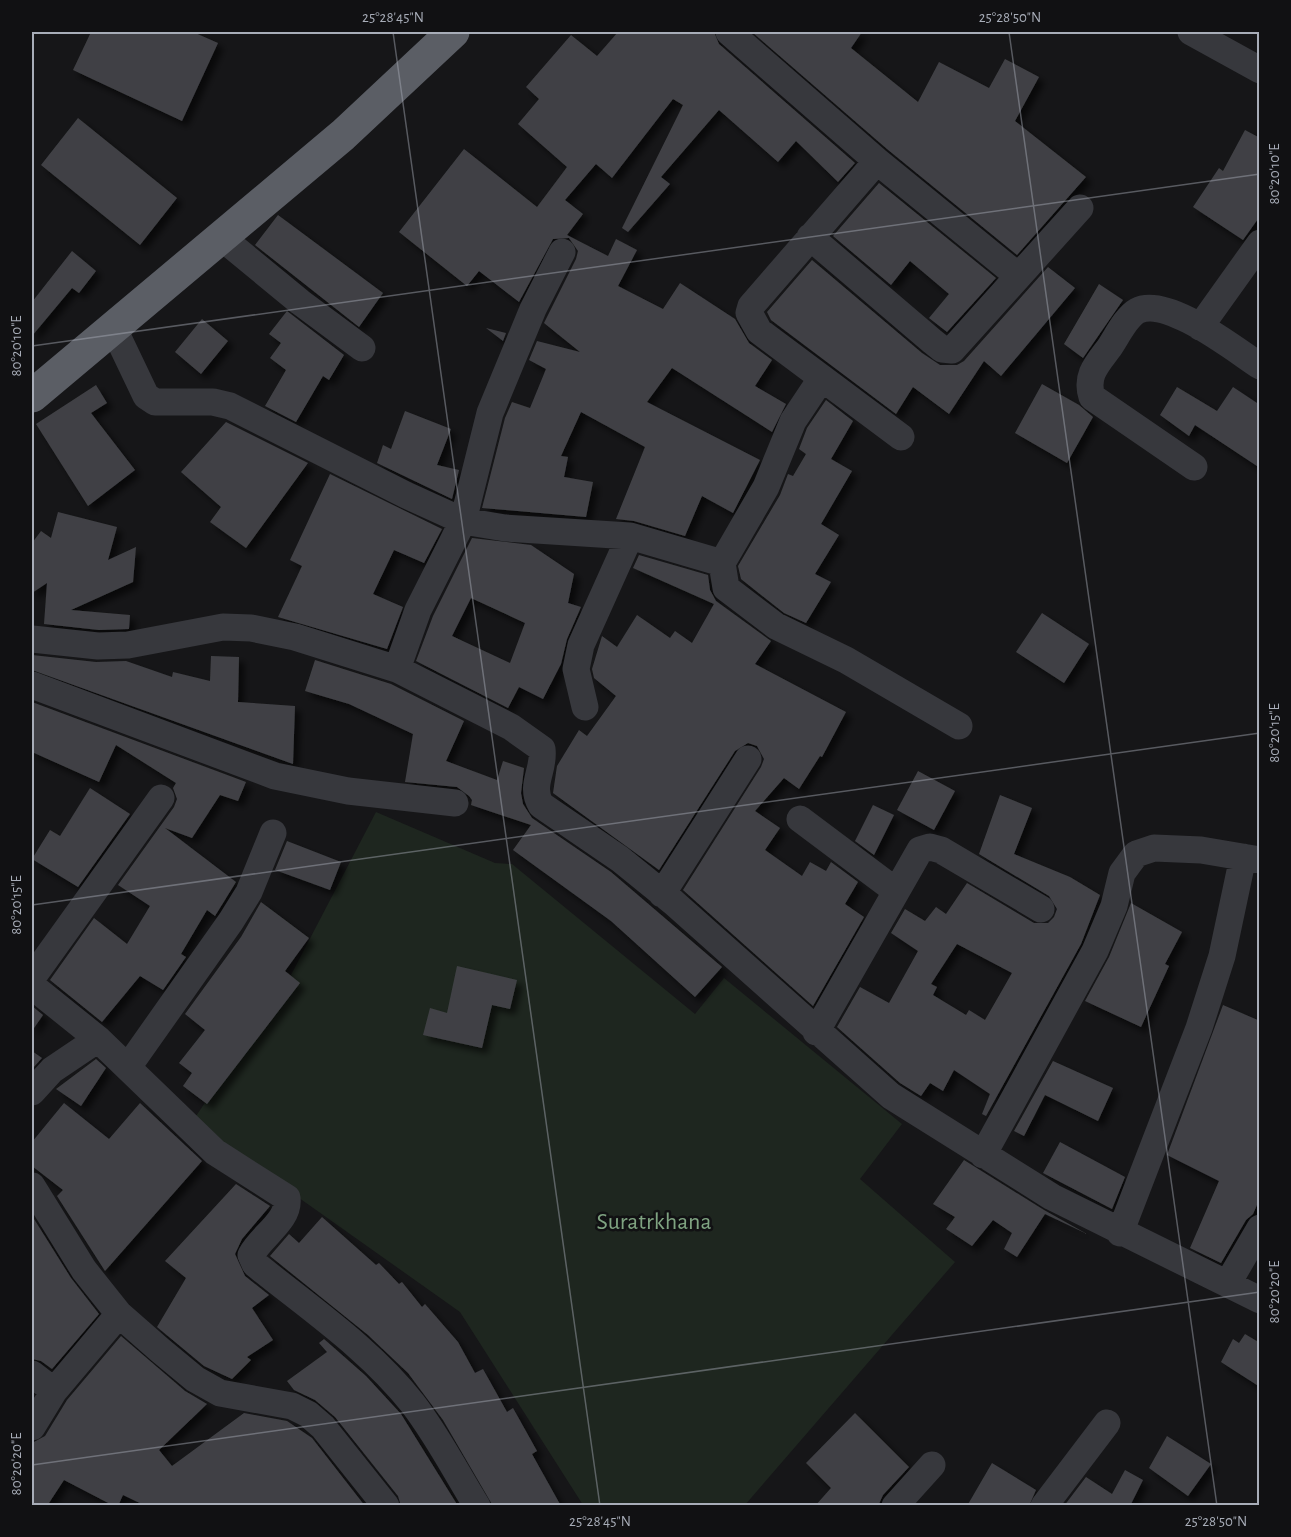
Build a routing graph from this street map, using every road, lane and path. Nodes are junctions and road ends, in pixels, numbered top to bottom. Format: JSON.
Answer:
{"nodes":[{"id":1,"x":453,"y":32,"type":"edge"},
{"id":2,"x":729,"y":32,"type":"edge"},
{"id":3,"x":1191,"y":32,"type":"edge"},
{"id":4,"x":1260,"y":70,"type":"edge"},
{"id":5,"x":877,"y":161,"type":"junction"},
{"id":6,"x":1080,"y":208,"type":"dead end"},
{"id":7,"x":221,"y":237,"type":"junction"},
{"id":8,"x":810,"y":237,"type":"junction"},
{"id":9,"x":1260,"y":243,"type":"edge"},
{"id":10,"x":562,"y":252,"type":"dead end"},
{"id":11,"x":1018,"y":276,"type":"junction"},
{"id":12,"x":1200,"y":327,"type":"junction"},
{"id":13,"x":114,"y":329,"type":"junction"},
{"id":14,"x":362,"y":348,"type":"dead end"},
{"id":15,"x":1260,"y":366,"type":"edge"},
{"id":16,"x":821,"y":379,"type":"junction"},
{"id":17,"x":32,"y":396,"type":"edge"},
{"id":18,"x":901,"y":437,"type":"dead end"},
{"id":19,"x":1194,"y":467,"type":"dead end"},
{"id":20,"x":464,"y":520,"type":"junction"},
{"id":21,"x":630,"y":536,"type":"junction"},
{"id":22,"x":722,"y":563,"type":"junction"},
{"id":23,"x":32,"y":639,"type":"edge"},
{"id":24,"x":397,"y":669,"type":"junction"},
{"id":25,"x":32,"y":685,"type":"edge"},
{"id":26,"x":585,"y":707,"type":"dead end"},
{"id":27,"x":959,"y":726,"type":"dead end"},
{"id":28,"x":748,"y":759,"type":"dead end"},
{"id":29,"x":161,"y":798,"type":"dead end"},
{"id":30,"x":455,"y":803,"type":"dead end"},
{"id":31,"x":800,"y":819,"type":"dead end"},
{"id":32,"x":273,"y":833,"type":"dead end"},
{"id":33,"x":1251,"y":859,"type":"edge"},
{"id":34,"x":896,"y":891,"type":"junction"},
{"id":35,"x":662,"y":894,"type":"junction"},
{"id":36,"x":1041,"y":909,"type":"dead end"},
{"id":37,"x":32,"y":978,"type":"edge"},
{"id":38,"x":32,"y":986,"type":"edge"},
{"id":39,"x":816,"y":1032,"type":"junction"},
{"id":40,"x":98,"y":1039,"type":"junction"},
{"id":41,"x":128,"y":1067,"type":"junction"},
{"id":42,"x":32,"y":1092,"type":"edge"},
{"id":43,"x":983,"y":1155,"type":"junction"},
{"id":44,"x":32,"y":1186,"type":"edge"},
{"id":45,"x":1260,"y":1228,"type":"edge"},
{"id":46,"x":1120,"y":1233,"type":"junction"},
{"id":47,"x":1228,"y":1283,"type":"junction"},
{"id":48,"x":1260,"y":1300,"type":"edge"},
{"id":49,"x":119,"y":1314,"type":"junction"},
{"id":50,"x":32,"y":1374,"type":"edge"},
{"id":51,"x":54,"y":1391,"type":"junction"},
{"id":52,"x":1107,"y":1423,"type":"dead end"},
{"id":53,"x":32,"y":1427,"type":"edge"},
{"id":54,"x":932,"y":1466,"type":"dead end"},
{"id":55,"x":386,"y":1506,"type":"edge"},
{"id":56,"x":477,"y":1506,"type":"edge"},
{"id":57,"x":895,"y":1506,"type":"edge"},
{"id":58,"x":1044,"y":1506,"type":"edge"}],
"edges":[{"from":1,"to":7,"type":"highway"},
{"from":2,"to":5,"type":"street"},
{"from":3,"to":4,"type":"street"},
{"from":5,"to":8,"type":"street"},
{"from":5,"to":11,"type":"street"},
{"from":6,"to":11,"type":"street"},
{"from":7,"to":13,"type":"highway"},
{"from":7,"to":14,"type":"street"},
{"from":8,"to":11,"type":"street"},
{"from":8,"to":16,"type":"street"},
{"from":9,"to":12,"type":"street"},
{"from":10,"to":20,"type":"street"},
{"from":12,"to":15,"type":"street"},
{"from":12,"to":19,"type":"street"},
{"from":13,"to":17,"type":"highway"},
{"from":13,"to":20,"type":"street"},
{"from":16,"to":18,"type":"street"},
{"from":16,"to":22,"type":"street"},
{"from":20,"to":21,"type":"street"},
{"from":20,"to":24,"type":"street"},
{"from":21,"to":22,"type":"street"},
{"from":21,"to":26,"type":"street"},
{"from":22,"to":27,"type":"street"},
{"from":23,"to":24,"type":"street"},
{"from":24,"to":35,"type":"street"},
{"from":25,"to":30,"type":"street"},
{"from":28,"to":35,"type":"street"},
{"from":29,"to":37,"type":"street"},
{"from":31,"to":34,"type":"street"},
{"from":32,"to":41,"type":"street"},
{"from":33,"to":43,"type":"street"},
{"from":33,"to":46,"type":"street"},
{"from":34,"to":36,"type":"street"},
{"from":34,"to":39,"type":"street"},
{"from":35,"to":39,"type":"street"},
{"from":38,"to":40,"type":"street"},
{"from":39,"to":43,"type":"street"},
{"from":40,"to":41,"type":"street"},
{"from":40,"to":42,"type":"street"},
{"from":41,"to":56,"type":"street"},
{"from":43,"to":46,"type":"street"},
{"from":44,"to":49,"type":"street"},
{"from":45,"to":47,"type":"street"},
{"from":46,"to":47,"type":"street"},
{"from":47,"to":48,"type":"street"},
{"from":49,"to":51,"type":"street"},
{"from":49,"to":55,"type":"street"},
{"from":50,"to":51,"type":"street"},
{"from":51,"to":53,"type":"street"},
{"from":52,"to":58,"type":"street"},
{"from":54,"to":57,"type":"street"}]}
